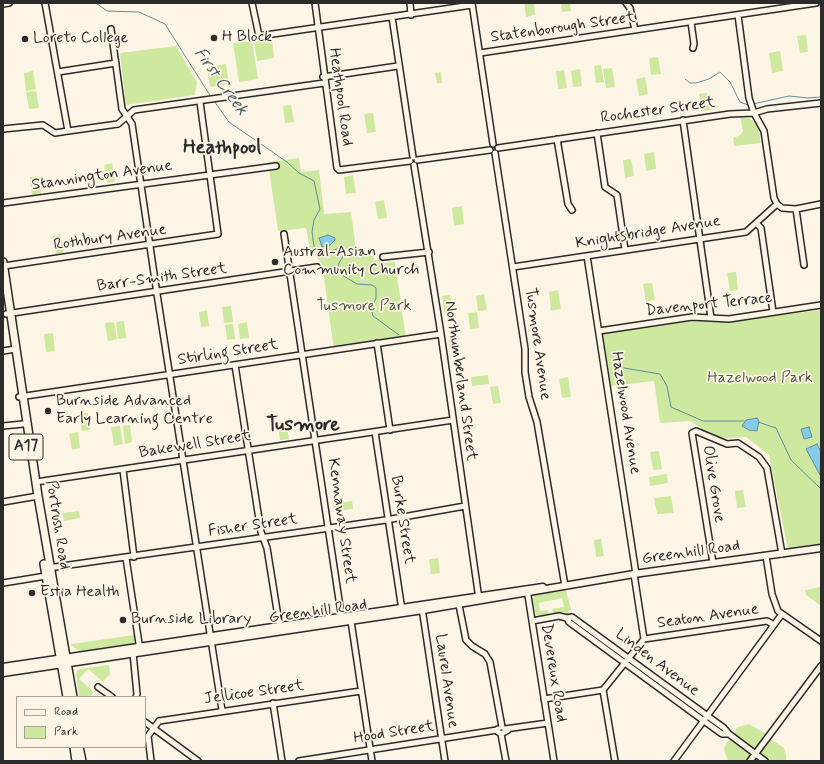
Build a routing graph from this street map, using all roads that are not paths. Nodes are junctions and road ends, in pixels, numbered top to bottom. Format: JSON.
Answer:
{"nodes":[{"id":1,"x":9,"y":3,"type":"edge"},
{"id":2,"x":46,"y":3,"type":"edge"},
{"id":3,"x":252,"y":3,"type":"edge"},
{"id":4,"x":315,"y":3,"type":"edge"},
{"id":5,"x":410,"y":3,"type":"edge"},
{"id":6,"x":626,"y":3,"type":"edge"},
{"id":7,"x":816,"y":3,"type":"edge"},
{"id":8,"x":3,"y":4,"type":"edge"},
{"id":9,"x":472,"y":4,"type":"edge"},
{"id":10,"x":411,"y":14,"type":"junction"},
{"id":11,"x":738,"y":15,"type":"junction"},
{"id":12,"x":392,"y":17,"type":"junction"},
{"id":13,"x":692,"y":22,"type":"junction"},
{"id":14,"x":318,"y":27,"type":"junction"},
{"id":15,"x":112,"y":28,"type":"dead end"},
{"id":16,"x":635,"y":30,"type":"junction"},
{"id":17,"x":693,"y":48,"type":"dead end"},
{"id":18,"x":480,"y":53,"type":"junction"},
{"id":19,"x":116,"y":63,"type":"junction"},
{"id":20,"x":398,"y":66,"type":"junction"},
{"id":21,"x":58,"y":72,"type":"junction"},
{"id":22,"x":323,"y":77,"type":"junction"},
{"id":23,"x":324,"y":83,"type":"junction"},
{"id":24,"x":200,"y":102,"type":"junction"},
{"id":25,"x":821,"y":103,"type":"edge"},
{"id":26,"x":754,"y":113,"type":"junction"},
{"id":27,"x":128,"y":116,"type":"junction"},
{"id":28,"x":683,"y":120,"type":"junction"},
{"id":29,"x":3,"y":129,"type":"edge"},
{"id":30,"x":68,"y":131,"type":"junction"},
{"id":31,"x":597,"y":133,"type":"junction"},
{"id":32,"x":557,"y":139,"type":"junction"},
{"id":33,"x":496,"y":146,"type":"junction"},
{"id":34,"x":492,"y":151,"type":"junction"},
{"id":35,"x":413,"y":161,"type":"junction"},
{"id":36,"x":276,"y":166,"type":"dead end"},
{"id":37,"x":211,"y":174,"type":"junction"},
{"id":38,"x":142,"y":184,"type":"junction"},
{"id":39,"x":3,"y":204,"type":"edge"},
{"id":40,"x":777,"y":204,"type":"junction"},
{"id":41,"x":821,"y":204,"type":"edge"},
{"id":42,"x":796,"y":209,"type":"junction"},
{"id":43,"x":572,"y":210,"type":"dead end"},
{"id":44,"x":756,"y":223,"type":"junction"},
{"id":45,"x":284,"y":234,"type":"dead end"},
{"id":46,"x":700,"y":238,"type":"junction"},
{"id":47,"x":150,"y":246,"type":"junction"},
{"id":48,"x":625,"y":250,"type":"junction"},
{"id":49,"x":429,"y":252,"type":"junction"},
{"id":50,"x":587,"y":256,"type":"junction"},
{"id":51,"x":383,"y":257,"type":"dead end"},
{"id":52,"x":3,"y":264,"type":"edge"},
{"id":53,"x":804,"y":265,"type":"dead end"},
{"id":54,"x":317,"y":267,"type":"dead end"},
{"id":55,"x":513,"y":267,"type":"junction"},
{"id":56,"x":290,"y":272,"type":"junction"},
{"id":57,"x":156,"y":292,"type":"junction"},
{"id":58,"x":3,"y":293,"type":"edge"},
{"id":59,"x":821,"y":305,"type":"edge"},
{"id":60,"x":773,"y":312,"type":"junction"},
{"id":61,"x":8,"y":313,"type":"junction"},
{"id":62,"x":711,"y":318,"type":"junction"},
{"id":63,"x":599,"y":331,"type":"junction"},
{"id":64,"x":441,"y":334,"type":"junction"},
{"id":65,"x":377,"y":343,"type":"junction"},
{"id":66,"x":14,"y":350,"type":"junction"},
{"id":67,"x":3,"y":351,"type":"edge"},
{"id":68,"x":302,"y":355,"type":"junction"},
{"id":69,"x":235,"y":365,"type":"junction"},
{"id":70,"x":171,"y":374,"type":"junction"},
{"id":71,"x":21,"y":396,"type":"junction"},
{"id":72,"x":453,"y":420,"type":"junction"},
{"id":73,"x":23,"y":424,"type":"junction"},
{"id":74,"x":3,"y":426,"type":"edge"},
{"id":75,"x":390,"y":430,"type":"junction"},
{"id":76,"x":375,"y":432,"type":"junction"},
{"id":77,"x":316,"y":440,"type":"junction"},
{"id":78,"x":247,"y":450,"type":"junction"},
{"id":79,"x":182,"y":460,"type":"junction"},
{"id":80,"x":123,"y":470,"type":"junction"},
{"id":81,"x":36,"y":482,"type":"junction"},
{"id":82,"x":36,"y":497,"type":"junction"},
{"id":83,"x":3,"y":502,"type":"edge"},
{"id":84,"x":465,"y":506,"type":"junction"},
{"id":85,"x":389,"y":519,"type":"junction"},
{"id":86,"x":329,"y":528,"type":"junction"},
{"id":87,"x":262,"y":537,"type":"junction"},
{"id":88,"x":196,"y":548,"type":"junction"},
{"id":89,"x":821,"y":548,"type":"edge"},
{"id":90,"x":782,"y":554,"type":"junction"},
{"id":91,"x":766,"y":556,"type":"junction"},
{"id":92,"x":134,"y":557,"type":"junction"},
{"id":93,"x":126,"y":558,"type":"junction"},
{"id":94,"x":713,"y":563,"type":"junction"},
{"id":95,"x":47,"y":568,"type":"junction"},
{"id":96,"x":635,"y":574,"type":"junction"},
{"id":97,"x":46,"y":576,"type":"junction"},
{"id":98,"x":3,"y":583,"type":"edge"},
{"id":99,"x":565,"y":586,"type":"junction"},
{"id":100,"x":528,"y":591,"type":"junction"},
{"id":101,"x":479,"y":599,"type":"junction"},
{"id":102,"x":459,"y":602,"type":"junction"},
{"id":103,"x":422,"y":607,"type":"junction"},
{"id":104,"x":402,"y":610,"type":"junction"},
{"id":105,"x":782,"y":614,"type":"junction"},
{"id":106,"x":342,"y":618,"type":"junction"},
{"id":107,"x":567,"y":618,"type":"junction"},
{"id":108,"x":350,"y":620,"type":"junction"},
{"id":109,"x":532,"y":621,"type":"junction"},
{"id":110,"x":774,"y":625,"type":"junction"},
{"id":111,"x":585,"y":626,"type":"junction"},
{"id":112,"x":280,"y":628,"type":"junction"},
{"id":113,"x":582,"y":631,"type":"junction"},
{"id":114,"x":210,"y":638,"type":"junction"},
{"id":115,"x":644,"y":639,"type":"junction"},
{"id":116,"x":821,"y":641,"type":"edge"},
{"id":117,"x":140,"y":649,"type":"junction"},
{"id":118,"x":133,"y":653,"type":"junction"},
{"id":119,"x":628,"y":658,"type":"junction"},
{"id":120,"x":64,"y":660,"type":"junction"},
{"id":121,"x":624,"y":663,"type":"junction"},
{"id":122,"x":821,"y":666,"type":"edge"},
{"id":123,"x":3,"y":667,"type":"edge"},
{"id":124,"x":3,"y":673,"type":"edge"},
{"id":125,"x":98,"y":687,"type":"dead end"},
{"id":126,"x":603,"y":690,"type":"junction"},
{"id":127,"x":361,"y":691,"type":"junction"},
{"id":128,"x":67,"y":696,"type":"edge"},
{"id":129,"x":73,"y":696,"type":"edge"},
{"id":130,"x":111,"y":696,"type":"edge"},
{"id":131,"x":136,"y":696,"type":"edge"},
{"id":132,"x":544,"y":699,"type":"junction"},
{"id":133,"x":273,"y":703,"type":"junction"},
{"id":134,"x":222,"y":710,"type":"junction"},
{"id":135,"x":708,"y":717,"type":"junction"},
{"id":136,"x":704,"y":721,"type":"junction"},
{"id":137,"x":146,"y":723,"type":"edge"},
{"id":138,"x":548,"y":724,"type":"junction"},
{"id":139,"x":153,"y":727,"type":"junction"},
{"id":140,"x":501,"y":731,"type":"junction"},
{"id":141,"x":729,"y":734,"type":"junction"},
{"id":142,"x":442,"y":739,"type":"junction"},
{"id":143,"x":74,"y":748,"type":"edge"},
{"id":144,"x":79,"y":748,"type":"edge"},
{"id":145,"x":371,"y":750,"type":"junction"},
{"id":146,"x":756,"y":754,"type":"junction"},
{"id":147,"x":76,"y":761,"type":"edge"},
{"id":148,"x":82,"y":761,"type":"edge"},
{"id":149,"x":151,"y":761,"type":"edge"},
{"id":150,"x":198,"y":761,"type":"edge"},
{"id":151,"x":282,"y":761,"type":"edge"},
{"id":152,"x":299,"y":761,"type":"edge"},
{"id":153,"x":372,"y":761,"type":"edge"},
{"id":154,"x":445,"y":761,"type":"edge"},
{"id":155,"x":506,"y":761,"type":"edge"},
{"id":156,"x":554,"y":761,"type":"edge"},
{"id":157,"x":615,"y":761,"type":"edge"},
{"id":158,"x":674,"y":761,"type":"edge"},
{"id":159,"x":750,"y":761,"type":"edge"},
{"id":160,"x":765,"y":761,"type":"edge"}],
"edges":[{"from":1,"to":8,"type":"street"},
{"from":2,"to":21,"type":"street"},
{"from":3,"to":14,"type":"street"},
{"from":4,"to":14,"type":"street","name":"Heathpool Road"},
{"from":5,"to":10,"type":"street"},
{"from":6,"to":16,"type":"street"},
{"from":7,"to":11,"type":"street","name":"Statenborough Street"},
{"from":9,"to":10,"type":"street"},
{"from":9,"to":18,"type":"street"},
{"from":10,"to":12,"type":"street"},
{"from":11,"to":13,"type":"street","name":"Statenborough Street"},
{"from":11,"to":26,"type":"street"},
{"from":12,"to":14,"type":"street"},
{"from":12,"to":20,"type":"street","name":"Northumberland Street"},
{"from":13,"to":16,"type":"street","name":"Statenborough Street"},
{"from":13,"to":17,"type":"street"},
{"from":14,"to":22,"type":"street","name":"Heathpool Road"},
{"from":15,"to":19,"type":"street"},
{"from":16,"to":18,"type":"street","name":"Statenborough Street"},
{"from":18,"to":33,"type":"street"},
{"from":19,"to":21,"type":"street"},
{"from":19,"to":27,"type":"street"},
{"from":20,"to":22,"type":"street"},
{"from":20,"to":35,"type":"street","name":"Northumberland Street"},
{"from":21,"to":30,"type":"street"},
{"from":22,"to":23,"type":"street","name":"Heathpool Road"},
{"from":23,"to":24,"type":"street"},
{"from":23,"to":35,"type":"street","name":"Heathpool Road"},
{"from":24,"to":27,"type":"street"},
{"from":24,"to":37,"type":"street"},
{"from":25,"to":26,"type":"street","name":"Rochester Street"},
{"from":26,"to":28,"type":"street","name":"Rochester Street"},
{"from":26,"to":40,"type":"street"},
{"from":27,"to":30,"type":"street"},
{"from":27,"to":38,"type":"street"},
{"from":28,"to":31,"type":"street","name":"Rochester Street"},
{"from":28,"to":46,"type":"street"},
{"from":29,"to":30,"type":"street"},
{"from":31,"to":32,"type":"street","name":"Rochester Street"},
{"from":31,"to":48,"type":"street"},
{"from":32,"to":33,"type":"street","name":"Rochester Street"},
{"from":32,"to":43,"type":"street"},
{"from":33,"to":34,"type":"street"},
{"from":34,"to":35,"type":"street"},
{"from":34,"to":55,"type":"street","name":"Tusmore Avenue"},
{"from":35,"to":49,"type":"street","name":"Northumberland Street"},
{"from":36,"to":37,"type":"street","name":"Stannington Avenue"},
{"from":37,"to":38,"type":"street","name":"Stannington Avenue"},
{"from":37,"to":47,"type":"street","name":"Rothbury Avenue"},
{"from":38,"to":39,"type":"street","name":"Stannington Avenue"},
{"from":38,"to":47,"type":"street"},
{"from":40,"to":42,"type":"street"},
{"from":40,"to":44,"type":"street","name":"Knightsbridge Avenue"},
{"from":41,"to":42,"type":"street"},
{"from":42,"to":53,"type":"street"},
{"from":44,"to":46,"type":"street","name":"Knightsbridge Avenue"},
{"from":44,"to":60,"type":"street"},
{"from":45,"to":56,"type":"street","name":"Kennaway Street"},
{"from":46,"to":48,"type":"street","name":"Knightsbridge Avenue"},
{"from":46,"to":62,"type":"street"},
{"from":47,"to":52,"type":"street","name":"Rothbury Avenue"},
{"from":47,"to":57,"type":"street"},
{"from":48,"to":50,"type":"street","name":"Knightsbridge Avenue"},
{"from":49,"to":51,"type":"street"},
{"from":49,"to":64,"type":"street","name":"Northumberland Street"},
{"from":50,"to":55,"type":"street","name":"Knightsbridge Avenue"},
{"from":50,"to":63,"type":"street","name":"Hazelwood Avenue"},
{"from":52,"to":61,"type":"highway","name":"Portrush Road","number":"A17"},
{"from":54,"to":56,"type":"street","name":"Barr-Smith Street"},
{"from":55,"to":99,"type":"street","name":"Tusmore Avenue"},
{"from":56,"to":57,"type":"street","name":"Barr-Smith Street"},
{"from":56,"to":68,"type":"street","name":"Kennaway Street"},
{"from":57,"to":61,"type":"street","name":"Barr-Smith Street"},
{"from":57,"to":70,"type":"street"},
{"from":58,"to":61,"type":"highway","name":"Portrush Road","number":"A17"},
{"from":59,"to":60,"type":"street","name":"Davenport Terrace"},
{"from":60,"to":62,"type":"street","name":"Davenport Terrace"},
{"from":61,"to":66,"type":"highway","name":"Portrush Road","number":"A17"},
{"from":62,"to":63,"type":"street","name":"Davenport Terrace"},
{"from":63,"to":96,"type":"street","name":"Hazelwood Avenue"},
{"from":64,"to":65,"type":"street","name":"Stirling Street"},
{"from":64,"to":72,"type":"street","name":"Northumberland Street"},
{"from":65,"to":68,"type":"street","name":"Stirling Street"},
{"from":65,"to":75,"type":"street"},
{"from":66,"to":67,"type":"street"},
{"from":66,"to":71,"type":"highway","name":"Portrush Road","number":"A17"},
{"from":68,"to":69,"type":"street","name":"Stirling Street"},
{"from":68,"to":77,"type":"street","name":"Kennaway Street"},
{"from":69,"to":70,"type":"street","name":"Stirling Street"},
{"from":69,"to":78,"type":"street"},
{"from":70,"to":71,"type":"street","name":"Stirling Street"},
{"from":70,"to":79,"type":"street"},
{"from":71,"to":73,"type":"highway","name":"Portrush Road","number":"A17"},
{"from":71,"to":81,"type":"highway","name":"Portrush Road","number":"A17"},
{"from":72,"to":75,"type":"street","name":"Bakewell Street"},
{"from":72,"to":84,"type":"street","name":"Northumberland Street"},
{"from":73,"to":74,"type":"street"},
{"from":73,"to":82,"type":"highway","name":"Portrush Road","number":"A17"},
{"from":75,"to":76,"type":"street","name":"Bakewell Street"},
{"from":76,"to":77,"type":"street","name":"Bakewell Street"},
{"from":76,"to":85,"type":"street","name":"Burke Street"},
{"from":77,"to":78,"type":"street","name":"Bakewell Street"},
{"from":77,"to":86,"type":"street","name":"Kennaway Street"},
{"from":78,"to":79,"type":"street","name":"Bakewell Street"},
{"from":78,"to":87,"type":"street"},
{"from":79,"to":80,"type":"street","name":"Bakewell Street"},
{"from":79,"to":88,"type":"street"},
{"from":80,"to":81,"type":"street","name":"Bakewell Street"},
{"from":80,"to":92,"type":"street"},
{"from":81,"to":82,"type":"highway","name":"Portrush Road","number":"A17"},
{"from":82,"to":83,"type":"street"},
{"from":82,"to":95,"type":"highway","name":"Portrush Road","number":"A17"},
{"from":84,"to":85,"type":"street","name":"Fisher Street"},
{"from":84,"to":101,"type":"street","name":"Northumberland Street"},
{"from":85,"to":86,"type":"street","name":"Fisher Street"},
{"from":85,"to":104,"type":"street","name":"Burke Street"},
{"from":86,"to":87,"type":"street","name":"Fisher Street"},
{"from":86,"to":106,"type":"street","name":"Kennaway Street"},
{"from":87,"to":88,"type":"street","name":"Fisher Street"},
{"from":87,"to":112,"type":"street"},
{"from":88,"to":92,"type":"street","name":"Fisher Street"},
{"from":88,"to":114,"type":"street"},
{"from":89,"to":90,"type":"main road","name":"Greenhill Road"},
{"from":90,"to":91,"type":"main road","name":"Greenhill Road"},
{"from":90,"to":94,"type":"street","name":"Olive Grove"},
{"from":91,"to":94,"type":"main road","name":"Greenhill Road"},
{"from":91,"to":105,"type":"street"},
{"from":92,"to":93,"type":"street","name":"Fisher Street"},
{"from":93,"to":95,"type":"street","name":"Fisher Street"},
{"from":93,"to":117,"type":"street"},
{"from":94,"to":96,"type":"main road","name":"Greenhill Road"},
{"from":95,"to":97,"type":"highway","name":"Portrush Road","number":"A17"},
{"from":95,"to":120,"type":"highway","name":"Portrush Road","number":"A17"},
{"from":96,"to":99,"type":"main road","name":"Greenhill Road"},
{"from":96,"to":115,"type":"street","name":"Hazelwood Avenue"},
{"from":97,"to":98,"type":"street"},
{"from":97,"to":120,"type":"highway","name":"Portrush Road","number":"A17"},
{"from":99,"to":100,"type":"main road","name":"Greenhill Road"},
{"from":100,"to":101,"type":"main road","name":"Greenhill Road"},
{"from":100,"to":109,"type":"street","name":"Devereux Road"},
{"from":101,"to":102,"type":"main road","name":"Greenhill Road"},
{"from":102,"to":103,"type":"main road","name":"Greenhill Road"},
{"from":102,"to":140,"type":"street"},
{"from":103,"to":104,"type":"main road","name":"Greenhill Road"},
{"from":103,"to":142,"type":"street","name":"Laurel Avenue"},
{"from":104,"to":106,"type":"main road","name":"Greenhill Road"},
{"from":104,"to":108,"type":"main road","name":"Greenhill Road"},
{"from":105,"to":110,"type":"street"},
{"from":105,"to":116,"type":"street"},
{"from":106,"to":108,"type":"main road","name":"Greenhill Road"},
{"from":106,"to":112,"type":"main road","name":"Greenhill Road"},
{"from":107,"to":109,"type":"street","name":"Linden Avenue"},
{"from":107,"to":111,"type":"street","name":"Linden Avenue"},
{"from":107,"to":113,"type":"street","name":"Linden Avenue"},
{"from":108,"to":127,"type":"street"},
{"from":109,"to":132,"type":"street","name":"Devereux Road"},
{"from":110,"to":115,"type":"street","name":"Seaton Avenue"},
{"from":110,"to":135,"type":"street"},
{"from":111,"to":113,"type":"street"},
{"from":111,"to":119,"type":"street","name":"Linden Avenue"},
{"from":112,"to":114,"type":"main road","name":"Greenhill Road"},
{"from":113,"to":121,"type":"street","name":"Linden Avenue"},
{"from":114,"to":117,"type":"main road","name":"Greenhill Road"},
{"from":114,"to":134,"type":"street"},
{"from":115,"to":119,"type":"street"},
{"from":117,"to":118,"type":"main road","name":"Greenhill Road"},
{"from":117,"to":120,"type":"main road","name":"Greenhill Road"},
{"from":118,"to":120,"type":"main road","name":"Greenhill Road"},
{"from":118,"to":131,"type":"street"},
{"from":119,"to":121,"type":"street"},
{"from":119,"to":135,"type":"street","name":"Linden Avenue"},
{"from":120,"to":123,"type":"main road","name":"Greenhill Road"},
{"from":120,"to":124,"type":"main road","name":"Greenhill Road"},
{"from":120,"to":128,"type":"highway","name":"Portrush Road","number":"A17"},
{"from":120,"to":129,"type":"highway","name":"Portrush Road","number":"A17"},
{"from":121,"to":126,"type":"street"},
{"from":121,"to":136,"type":"street","name":"Linden Avenue"},
{"from":122,"to":146,"type":"street"},
{"from":125,"to":130,"type":"street"},
{"from":126,"to":132,"type":"street"},
{"from":126,"to":157,"type":"street"},
{"from":127,"to":133,"type":"street","name":"Jellicoe Street"},
{"from":127,"to":145,"type":"street"},
{"from":132,"to":138,"type":"street","name":"Devereux Road"},
{"from":133,"to":134,"type":"street","name":"Jellicoe Street"},
{"from":133,"to":151,"type":"street"},
{"from":134,"to":139,"type":"street","name":"Jellicoe Street"},
{"from":135,"to":136,"type":"street"},
{"from":135,"to":141,"type":"street","name":"Linden Avenue"},
{"from":136,"to":141,"type":"street","name":"Linden Avenue"},
{"from":136,"to":158,"type":"street"},
{"from":137,"to":139,"type":"street"},
{"from":138,"to":140,"type":"street","name":"Hood Street"},
{"from":138,"to":156,"type":"street","name":"Devereux Road"},
{"from":139,"to":149,"type":"street"},
{"from":139,"to":150,"type":"street"},
{"from":140,"to":142,"type":"street","name":"Hood Street"},
{"from":140,"to":155,"type":"street"},
{"from":141,"to":146,"type":"street","name":"Linden Avenue"},
{"from":142,"to":145,"type":"street","name":"Hood Street"},
{"from":142,"to":154,"type":"street","name":"Laurel Avenue"},
{"from":143,"to":147,"type":"highway"},
{"from":144,"to":148,"type":"highway"},
{"from":145,"to":152,"type":"street","name":"Hood Street"},
{"from":145,"to":153,"type":"street"},
{"from":146,"to":159,"type":"street"},
{"from":146,"to":160,"type":"street","name":"Linden Avenue"}]}
